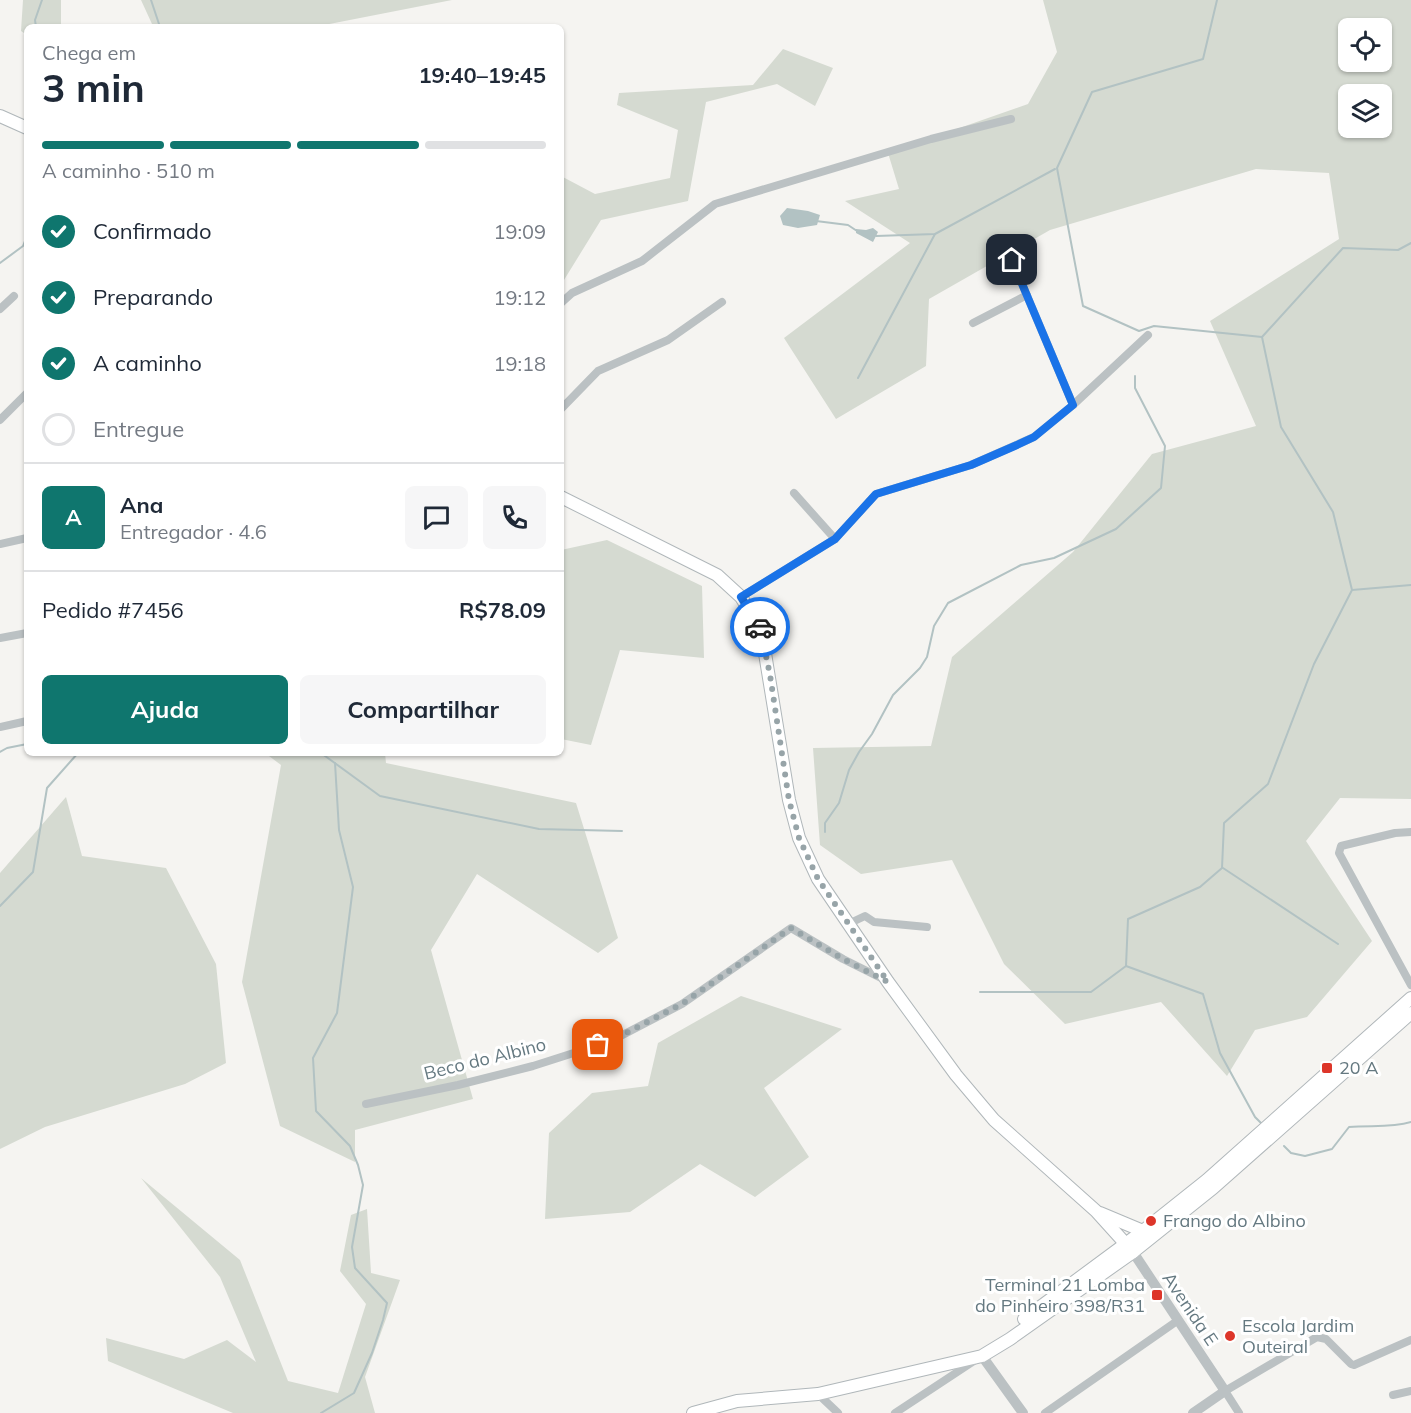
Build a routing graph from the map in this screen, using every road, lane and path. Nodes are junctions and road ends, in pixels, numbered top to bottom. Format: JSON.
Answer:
{"nodes":[{"id":1,"x":0,"y":116,"type":"edge"},
{"id":2,"x":1011,"y":119,"type":"dead end"},
{"id":3,"x":24,"y":127,"type":"edge"},
{"id":4,"x":1012,"y":260,"type":"dead end"},
{"id":5,"x":1027,"y":295,"type":"junction"},
{"id":6,"x":14,"y":296,"type":"dead end"},
{"id":7,"x":564,"y":300,"type":"edge"},
{"id":8,"x":722,"y":302,"type":"dead end"},
{"id":9,"x":0,"y":309,"type":"edge"},
{"id":10,"x":973,"y":323,"type":"dead end"},
{"id":11,"x":1148,"y":335,"type":"dead end"},
{"id":12,"x":24,"y":396,"type":"edge"},
{"id":13,"x":1073,"y":405,"type":"junction"},
{"id":14,"x":564,"y":406,"type":"edge"},
{"id":15,"x":0,"y":420,"type":"edge"},
{"id":16,"x":794,"y":493,"type":"dead end"},
{"id":17,"x":564,"y":498,"type":"edge"},
{"id":18,"x":24,"y":539,"type":"edge"},
{"id":19,"x":835,"y":539,"type":"junction"},
{"id":20,"x":0,"y":544,"type":"edge"},
{"id":21,"x":741,"y":597,"type":"junction"},
{"id":22,"x":24,"y":634,"type":"edge"},
{"id":23,"x":0,"y":638,"type":"edge"},
{"id":24,"x":24,"y":721,"type":"edge"},
{"id":25,"x":0,"y":727,"type":"edge"},
{"id":26,"x":1411,"y":832,"type":"edge"},
{"id":27,"x":848,"y":924,"type":"junction"},
{"id":28,"x":927,"y":927,"type":"dead end"},
{"id":29,"x":888,"y":982,"type":"junction"},
{"id":30,"x":1411,"y":986,"type":"edge"},
{"id":31,"x":1411,"y":998,"type":"edge"},
{"id":32,"x":1411,"y":1013,"type":"edge"},
{"id":33,"x":366,"y":1104,"type":"dead end"},
{"id":34,"x":1096,"y":1211,"type":"junction"},
{"id":35,"x":1143,"y":1231,"type":"junction"},
{"id":36,"x":1129,"y":1248,"type":"junction"},
{"id":37,"x":1177,"y":1321,"type":"junction"},
{"id":38,"x":1411,"y":1340,"type":"edge"},
{"id":39,"x":982,"y":1356,"type":"junction"},
{"id":40,"x":1225,"y":1391,"type":"junction"},
{"id":41,"x":1411,"y":1391,"type":"edge"},
{"id":42,"x":818,"y":1394,"type":"junction"},
{"id":43,"x":1393,"y":1395,"type":"dead end"},
{"id":44,"x":693,"y":1413,"type":"edge"},
{"id":45,"x":838,"y":1413,"type":"edge"},
{"id":46,"x":895,"y":1413,"type":"edge"},
{"id":47,"x":1023,"y":1413,"type":"edge"},
{"id":48,"x":1045,"y":1413,"type":"edge"},
{"id":49,"x":1193,"y":1413,"type":"edge"},
{"id":50,"x":1239,"y":1413,"type":"edge"}],
"edges":[{"from":1,"to":3,"type":"main road"},
{"from":2,"to":7,"type":"street"},
{"from":4,"to":5,"type":"street"},
{"from":5,"to":10,"type":"street"},
{"from":5,"to":13,"type":"street"},
{"from":6,"to":9,"type":"street"},
{"from":8,"to":14,"type":"street"},
{"from":11,"to":13,"type":"street"},
{"from":12,"to":15,"type":"street"},
{"from":13,"to":19,"type":"street"},
{"from":16,"to":19,"type":"street"},
{"from":17,"to":21,"type":"main road"},
{"from":18,"to":20,"type":"street"},
{"from":19,"to":21,"type":"street"},
{"from":21,"to":27,"type":"main road"},
{"from":22,"to":23,"type":"street"},
{"from":24,"to":25,"type":"street"},
{"from":26,"to":30,"type":"street"},
{"from":27,"to":28,"type":"street"},
{"from":27,"to":29,"type":"main road"},
{"from":29,"to":33,"type":"street","name":"Beco do Albino"},
{"from":29,"to":34,"type":"main road"},
{"from":31,"to":35,"type":"main road"},
{"from":32,"to":36,"type":"main road"},
{"from":34,"to":35,"type":"main road"},
{"from":34,"to":36,"type":"main road"},
{"from":35,"to":36,"type":"main road"},
{"from":36,"to":37,"type":"street","name":"Avenida E"},
{"from":36,"to":39,"type":"main road"},
{"from":37,"to":40,"type":"street","name":"Avenida E"},
{"from":37,"to":48,"type":"street"},
{"from":38,"to":40,"type":"street"},
{"from":39,"to":42,"type":"main road"},
{"from":39,"to":46,"type":"street"},
{"from":39,"to":47,"type":"street"},
{"from":40,"to":49,"type":"street"},
{"from":40,"to":50,"type":"street","name":"Avenida E"},
{"from":41,"to":43,"type":"street"},
{"from":42,"to":44,"type":"main road"},
{"from":42,"to":45,"type":"street"}]}
